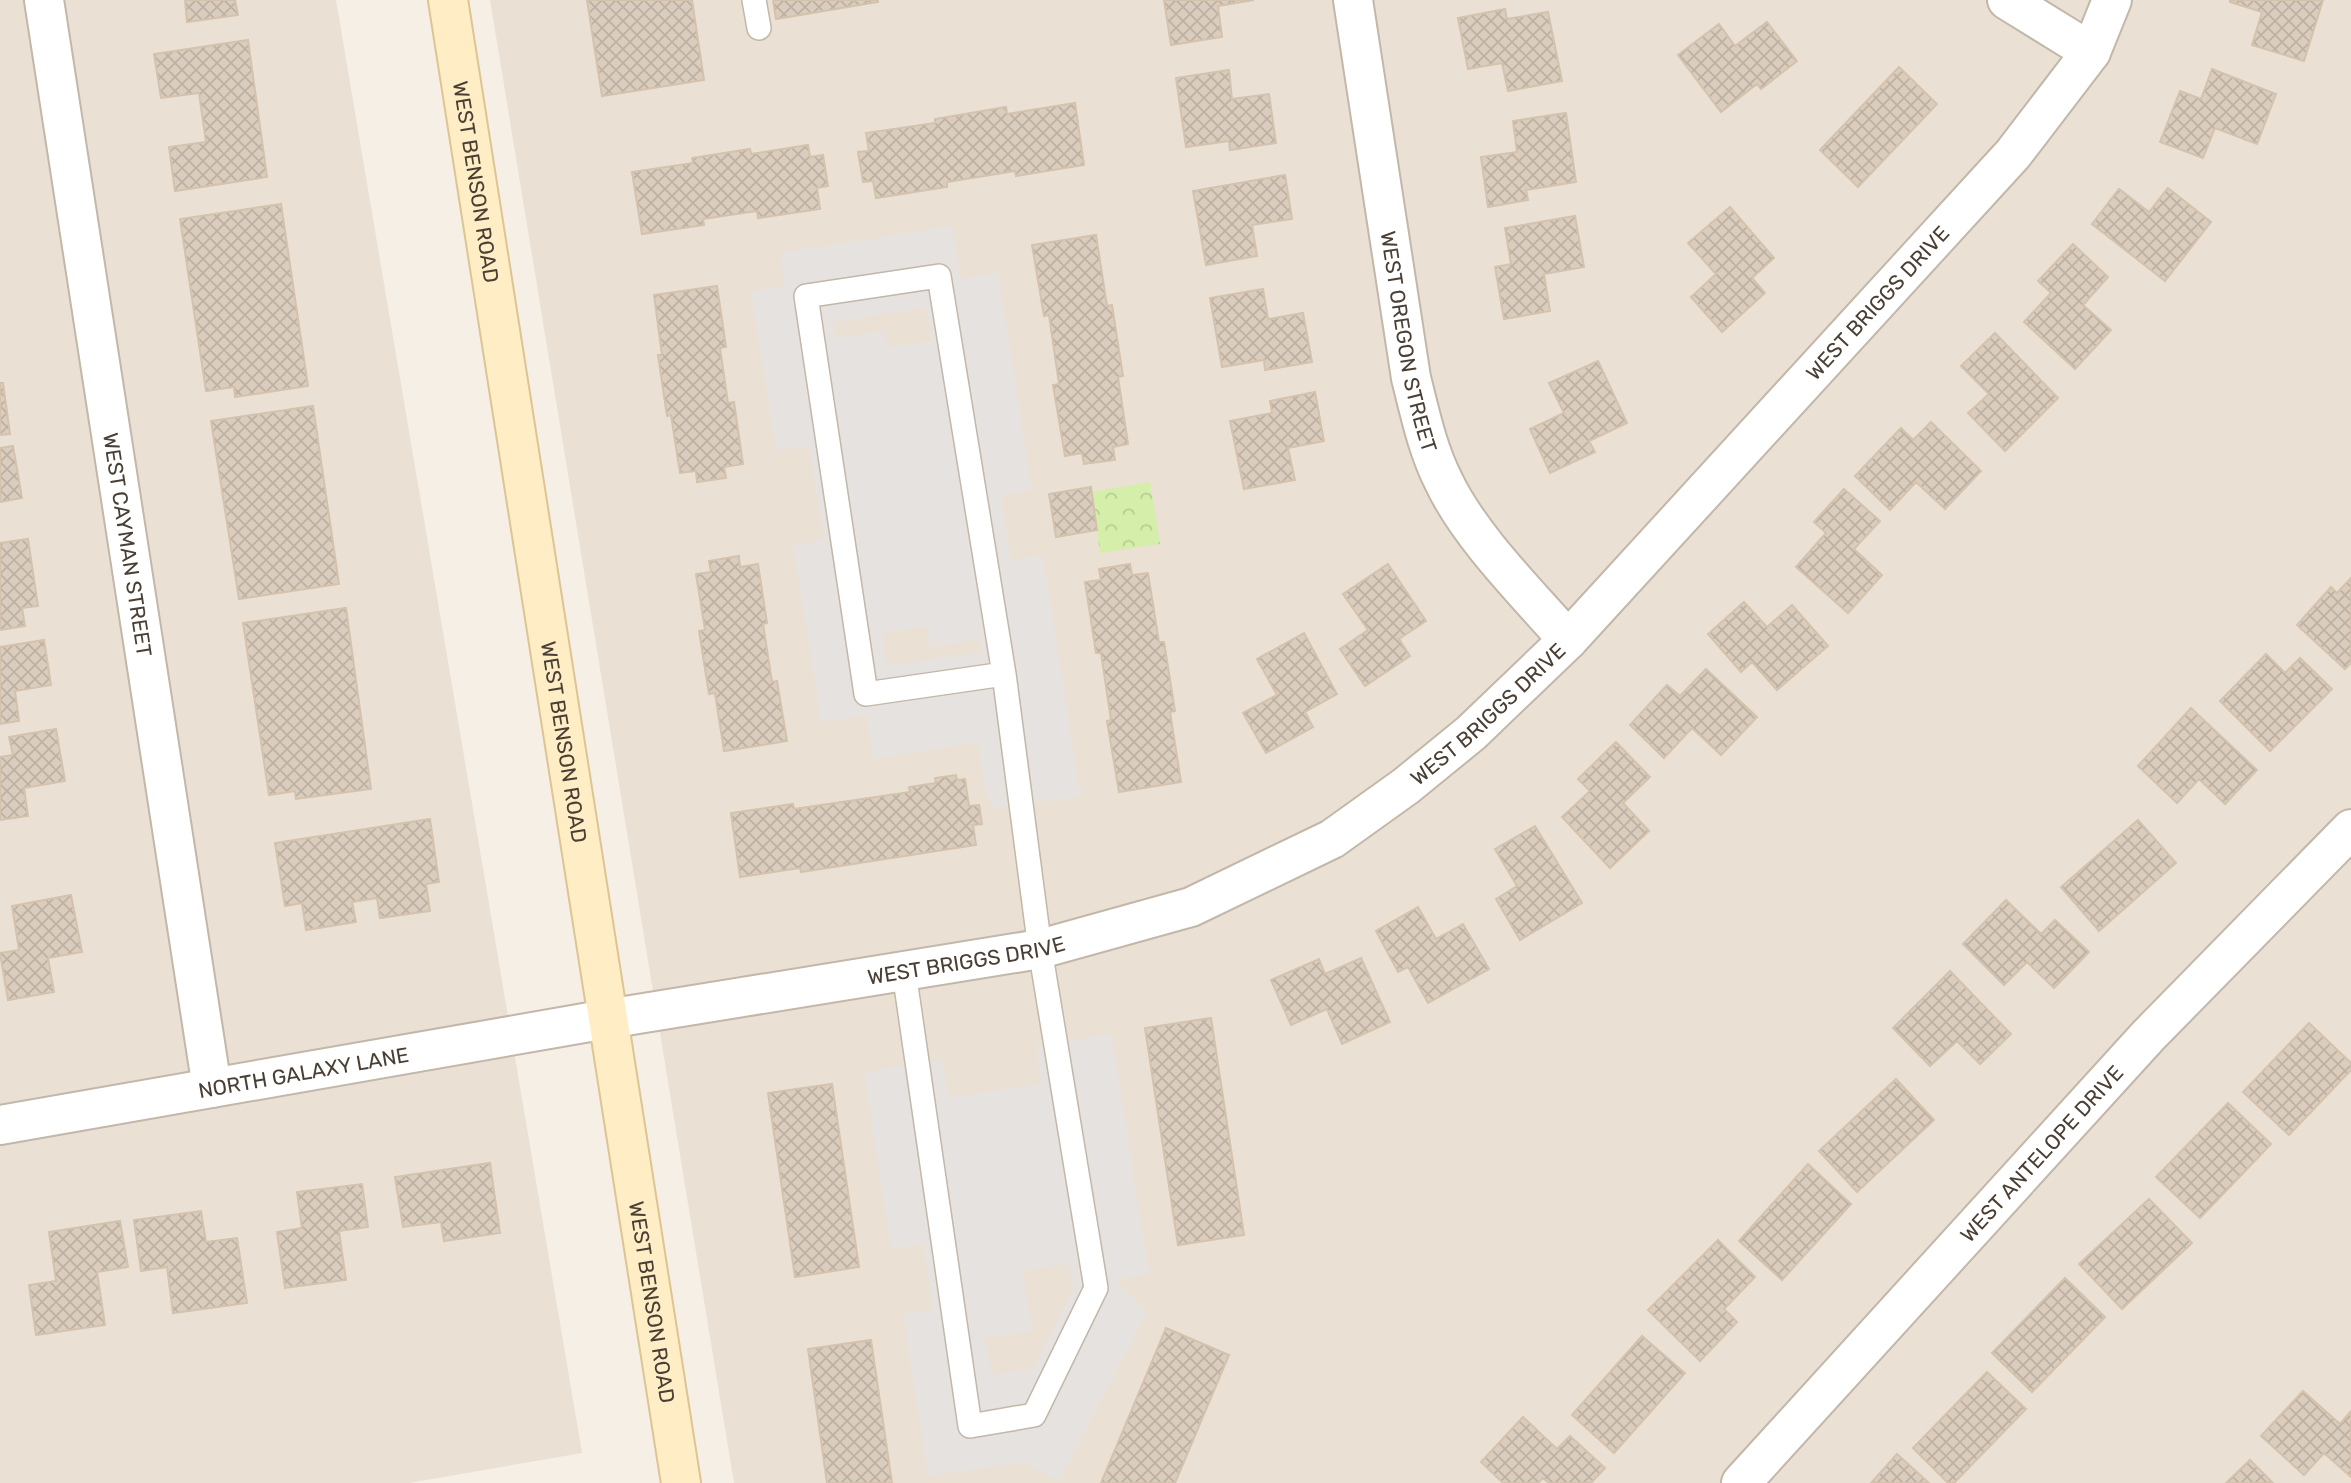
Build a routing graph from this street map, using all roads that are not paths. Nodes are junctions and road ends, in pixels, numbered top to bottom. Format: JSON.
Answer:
{"nodes":[{"id":1,"x":44,"y":0,"type":"edge"},
{"id":2,"x":448,"y":0,"type":"edge"},
{"id":3,"x":754,"y":0,"type":"edge"},
{"id":4,"x":1353,"y":0,"type":"edge"},
{"id":5,"x":2007,"y":0,"type":"edge"},
{"id":6,"x":2112,"y":0,"type":"edge"},
{"id":7,"x":759,"y":28,"type":"dead end"},
{"id":8,"x":2091,"y":52,"type":"junction"},
{"id":9,"x":1568,"y":640,"type":"junction"},
{"id":10,"x":1004,"y":674,"type":"junction"},
{"id":11,"x":2351,"y":829,"type":"edge"},
{"id":12,"x":1040,"y":950,"type":"junction"},
{"id":13,"x":904,"y":972,"type":"junction"},
{"id":14,"x":607,"y":1019,"type":"junction"},
{"id":15,"x":212,"y":1088,"type":"junction"},
{"id":16,"x":0,"y":1125,"type":"edge"},
{"id":17,"x":681,"y":1483,"type":"edge"},
{"id":18,"x":1741,"y":1483,"type":"edge"}],
"edges":[{"from":1,"to":15,"type":"street","name":"WEST CAYMAN STREET"},
{"from":2,"to":14,"type":"main road","name":"WEST BENSON ROAD"},
{"from":3,"to":7,"type":"lane"},
{"from":4,"to":9,"type":"street","name":"WEST OREGON STREET"},
{"from":5,"to":8,"type":"street"},
{"from":6,"to":8,"type":"street","name":"WEST BRIGGS DRIVE"},
{"from":8,"to":9,"type":"street","name":"WEST BRIGGS DRIVE"},
{"from":9,"to":12,"type":"street","name":"WEST BRIGGS DRIVE"},
{"from":10,"to":10,"type":"lane"},
{"from":10,"to":12,"type":"lane"},
{"from":11,"to":18,"type":"street","name":"WEST ANTELOPE DRIVE"},
{"from":12,"to":13,"type":"street","name":"WEST BRIGGS DRIVE"},
{"from":12,"to":13,"type":"lane"},
{"from":13,"to":14,"type":"street","name":"WEST BRIGGS DRIVE"},
{"from":14,"to":15,"type":"street","name":"NORTH GALAXY LANE"},
{"from":14,"to":17,"type":"main road","name":"WEST BENSON ROAD"},
{"from":15,"to":16,"type":"street","name":"NORTH GALAXY LANE"}]}
